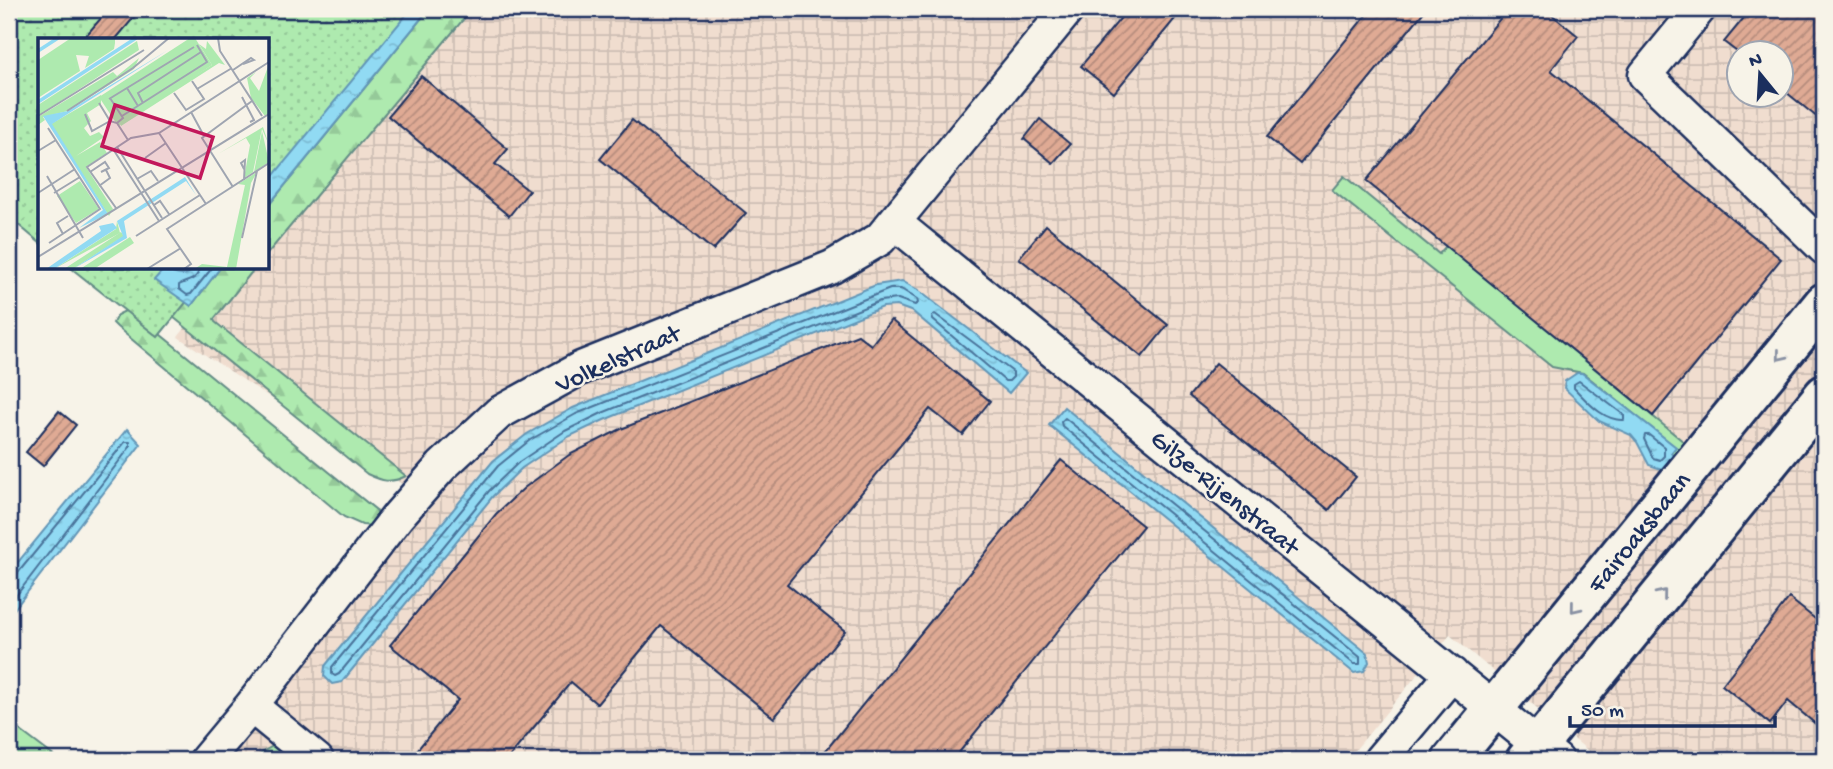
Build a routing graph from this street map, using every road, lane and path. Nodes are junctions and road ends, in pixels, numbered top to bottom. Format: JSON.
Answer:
{"nodes":[{"id":1,"x":1068,"y":9,"type":"edge"},
{"id":2,"x":1699,"y":9,"type":"edge"},
{"id":3,"x":895,"y":223,"type":"junction"},
{"id":4,"x":1824,"y":248,"type":"edge"},
{"id":5,"x":1824,"y":303,"type":"edge"},
{"id":6,"x":1824,"y":395,"type":"edge"},
{"id":7,"x":1452,"y":674,"type":"junction"},
{"id":8,"x":251,"y":706,"type":"junction"},
{"id":9,"x":1494,"y":708,"type":"junction"},
{"id":10,"x":1541,"y":755,"type":"edge"},
{"id":11,"x":206,"y":760,"type":"edge"},
{"id":12,"x":317,"y":760,"type":"edge"},
{"id":13,"x":1380,"y":760,"type":"edge"},
{"id":14,"x":1451,"y":760,"type":"edge"}],
"edges":[{"from":1,"to":3,"type":"street","name":"Volkelstraat"},
{"from":2,"to":4,"type":"street"},
{"from":3,"to":7,"type":"street","name":"Gilze-Rijenstraat"},
{"from":3,"to":8,"type":"street","name":"Volkelstraat"},
{"from":5,"to":9,"type":"main road","name":"Fairoaksbaan","one_way":true},
{"from":10,"to":6,"type":"main road","one_way":true},
{"from":7,"to":9,"type":"street","name":"Gilze-Rijenstraat"},
{"from":7,"to":13,"type":"street"},
{"from":8,"to":11,"type":"street","name":"Volkelstraat"},
{"from":8,"to":12,"type":"street"},
{"from":9,"to":10,"type":"street","name":"Gilze-Rijenstraat"},
{"from":9,"to":14,"type":"main road","name":"Fairoaksbaan"}]}
